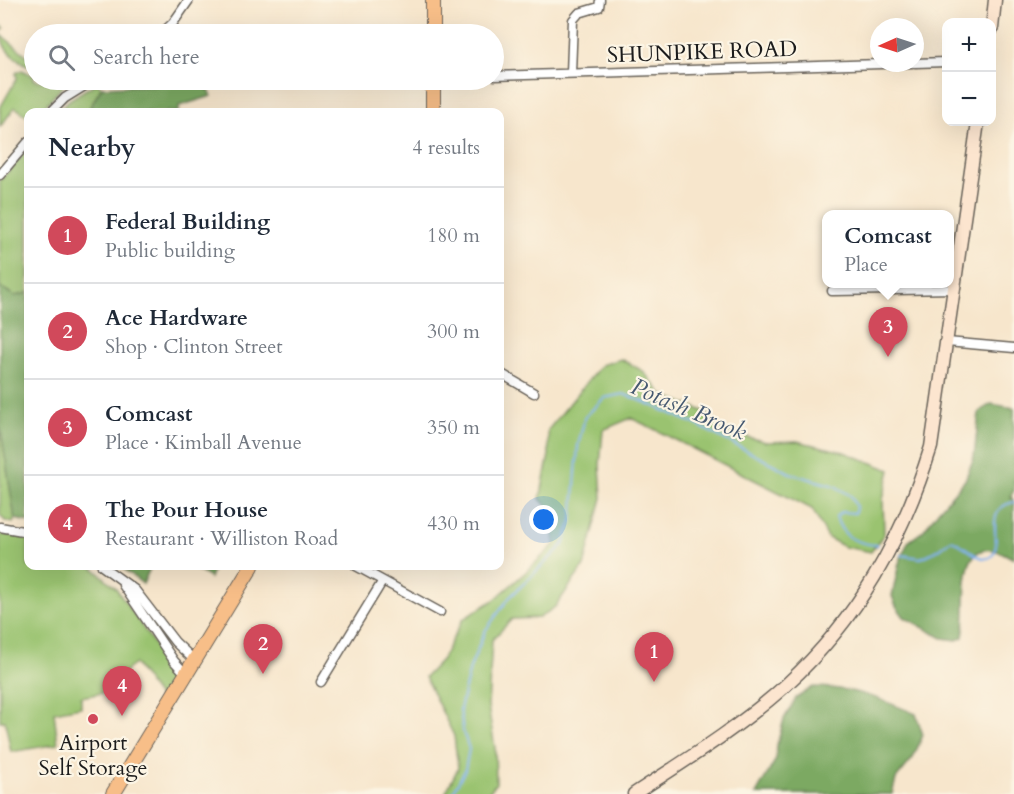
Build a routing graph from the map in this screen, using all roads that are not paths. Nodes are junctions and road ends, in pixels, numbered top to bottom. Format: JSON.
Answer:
{"nodes":[{"id":1,"x":189,"y":0,"type":"edge"},
{"id":2,"x":433,"y":0,"type":"edge"},
{"id":3,"x":600,"y":0,"type":"edge"},
{"id":4,"x":995,"y":0,"type":"edge"},
{"id":5,"x":993,"y":18,"type":"edge"},
{"id":6,"x":172,"y":24,"type":"edge"},
{"id":7,"x":432,"y":24,"type":"edge"},
{"id":8,"x":942,"y":62,"type":"edge"},
{"id":9,"x":924,"y":63,"type":"edge"},
{"id":10,"x":870,"y":64,"type":"edge"},
{"id":11,"x":571,"y":73,"type":"junction"},
{"id":12,"x":504,"y":76,"type":"edge"},
{"id":13,"x":78,"y":90,"type":"edge"},
{"id":14,"x":433,"y":90,"type":"edge"},
{"id":15,"x":55,"y":108,"type":"edge"},
{"id":16,"x":433,"y":108,"type":"edge"},
{"id":17,"x":977,"y":126,"type":"edge"},
{"id":18,"x":24,"y":147,"type":"edge"},
{"id":19,"x":0,"y":175,"type":"edge"},
{"id":20,"x":955,"y":289,"type":"junction"},
{"id":21,"x":832,"y":291,"type":"dead end"},
{"id":22,"x":947,"y":342,"type":"junction"},
{"id":23,"x":1014,"y":348,"type":"edge"},
{"id":24,"x":504,"y":375,"type":"edge"},
{"id":25,"x":534,"y":393,"type":"dead end"},
{"id":26,"x":0,"y":527,"type":"edge"},
{"id":27,"x":24,"y":531,"type":"edge"},
{"id":28,"x":107,"y":570,"type":"edge"},
{"id":29,"x":250,"y":570,"type":"edge"},
{"id":30,"x":362,"y":570,"type":"edge"},
{"id":31,"x":119,"y":579,"type":"junction"},
{"id":32,"x":382,"y":582,"type":"junction"},
{"id":33,"x":440,"y":612,"type":"dead end"},
{"id":34,"x":194,"y":660,"type":"junction"},
{"id":35,"x":186,"y":674,"type":"junction"},
{"id":36,"x":321,"y":682,"type":"dead end"},
{"id":37,"x":113,"y":794,"type":"edge"},
{"id":38,"x":634,"y":794,"type":"edge"}],
"edges":[{"from":1,"to":6,"type":"street"},
{"from":2,"to":7,"type":"main road"},
{"from":3,"to":11,"type":"street"},
{"from":4,"to":5,"type":"main road"},
{"from":8,"to":9,"type":"street","name":"SHUNPIKE ROAD"},
{"from":10,"to":11,"type":"street","name":"SHUNPIKE ROAD"},
{"from":11,"to":12,"type":"street","name":"SHUNPIKE ROAD"},
{"from":13,"to":15,"type":"street"},
{"from":14,"to":16,"type":"main road"},
{"from":17,"to":20,"type":"main road"},
{"from":18,"to":19,"type":"street"},
{"from":20,"to":21,"type":"street"},
{"from":20,"to":22,"type":"main road"},
{"from":22,"to":23,"type":"street"},
{"from":22,"to":38,"type":"main road"},
{"from":24,"to":25,"type":"street"},
{"from":26,"to":27,"type":"street"},
{"from":28,"to":31,"type":"street"},
{"from":29,"to":34,"type":"main road"},
{"from":30,"to":32,"type":"street"},
{"from":31,"to":34,"type":"street"},
{"from":31,"to":35,"type":"street"},
{"from":32,"to":33,"type":"street"},
{"from":32,"to":36,"type":"street"},
{"from":34,"to":35,"type":"main road"},
{"from":35,"to":37,"type":"main road"}]}
